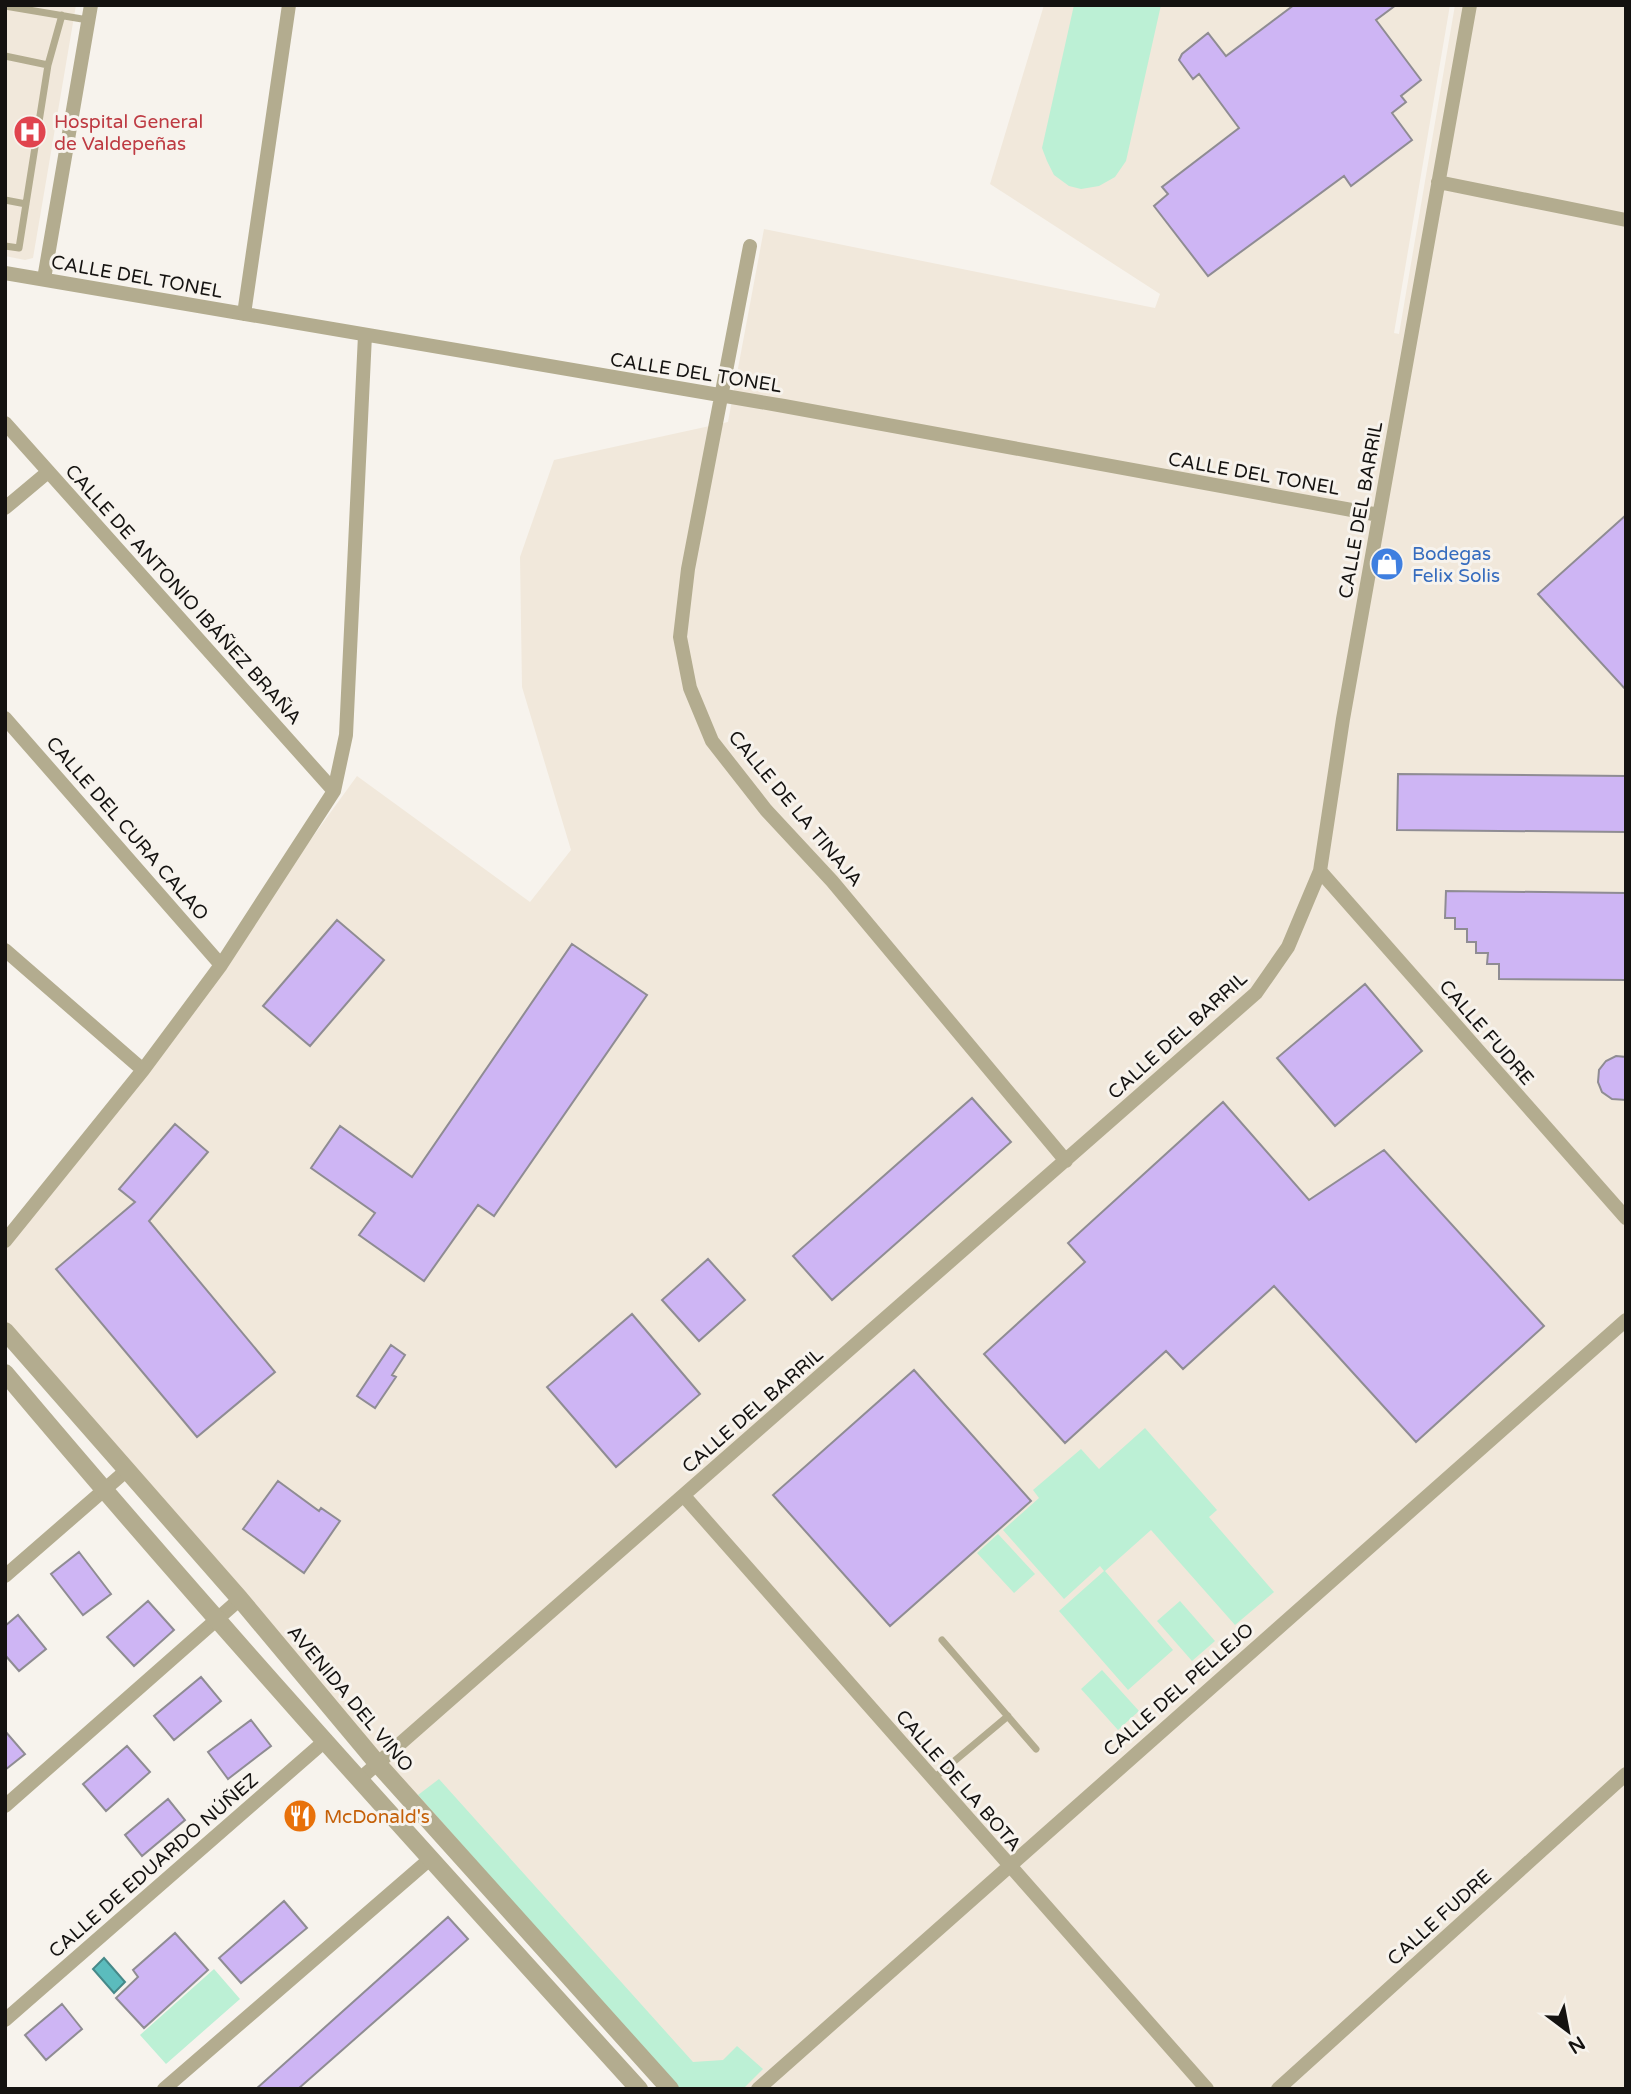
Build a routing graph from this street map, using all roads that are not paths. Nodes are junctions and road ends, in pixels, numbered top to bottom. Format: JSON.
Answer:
{"nodes":[{"id":1,"x":289,"y":5,"type":"edge"},
{"id":2,"x":1470,"y":5,"type":"edge"},
{"id":3,"x":5,"y":6,"type":"edge"},
{"id":4,"x":90,"y":12,"type":"edge"},
{"id":5,"x":62,"y":15,"type":"junction"},
{"id":6,"x":5,"y":56,"type":"edge"},
{"id":7,"x":48,"y":65,"type":"junction"},
{"id":8,"x":1438,"y":183,"type":"junction"},
{"id":9,"x":5,"y":200,"type":"edge"},
{"id":10,"x":26,"y":204,"type":"junction"},
{"id":11,"x":1626,"y":220,"type":"edge"},
{"id":12,"x":5,"y":246,"type":"edge"},
{"id":13,"x":750,"y":246,"type":"dead end"},
{"id":14,"x":5,"y":273,"type":"edge"},
{"id":15,"x":44,"y":279,"type":"junction"},
{"id":16,"x":244,"y":314,"type":"junction"},
{"id":17,"x":365,"y":335,"type":"junction"},
{"id":18,"x":719,"y":396,"type":"junction"},
{"id":19,"x":5,"y":423,"type":"edge"},
{"id":20,"x":48,"y":472,"type":"junction"},
{"id":21,"x":5,"y":508,"type":"edge"},
{"id":22,"x":1379,"y":515,"type":"junction"},
{"id":23,"x":5,"y":718,"type":"edge"},
{"id":24,"x":334,"y":791,"type":"junction"},
{"id":25,"x":1320,"y":871,"type":"junction"},
{"id":26,"x":5,"y":950,"type":"edge"},
{"id":27,"x":221,"y":965,"type":"junction"},
{"id":28,"x":143,"y":1070,"type":"junction"},
{"id":29,"x":1066,"y":1161,"type":"junction"},
{"id":30,"x":1626,"y":1218,"type":"edge"},
{"id":31,"x":5,"y":1241,"type":"edge"},
{"id":32,"x":1626,"y":1320,"type":"edge"},
{"id":33,"x":5,"y":1331,"type":"edge"},
{"id":34,"x":5,"y":1373,"type":"edge"},
{"id":35,"x":127,"y":1470,"type":"junction"},
{"id":36,"x":103,"y":1489,"type":"junction"},
{"id":37,"x":684,"y":1496,"type":"junction"},
{"id":38,"x":5,"y":1576,"type":"edge"},
{"id":39,"x":240,"y":1599,"type":"junction"},
{"id":40,"x":218,"y":1617,"type":"junction"},
{"id":41,"x":942,"y":1640,"type":"dead end"},
{"id":42,"x":1008,"y":1716,"type":"junction"},
{"id":43,"x":326,"y":1740,"type":"junction"},
{"id":44,"x":1036,"y":1749,"type":"dead end"},
{"id":45,"x":377,"y":1763,"type":"junction"},
{"id":46,"x":1626,"y":1774,"type":"edge"},
{"id":47,"x":361,"y":1778,"type":"junction"},
{"id":48,"x":933,"y":1779,"type":"junction"},
{"id":49,"x":5,"y":1805,"type":"edge"},
{"id":50,"x":430,"y":1859,"type":"junction"},
{"id":51,"x":1008,"y":1865,"type":"junction"},
{"id":52,"x":5,"y":2020,"type":"edge"},
{"id":53,"x":164,"y":2089,"type":"edge"},
{"id":54,"x":639,"y":2089,"type":"edge"},
{"id":55,"x":670,"y":2089,"type":"edge"},
{"id":56,"x":758,"y":2089,"type":"edge"},
{"id":57,"x":1207,"y":2089,"type":"edge"},
{"id":58,"x":1278,"y":2089,"type":"edge"}],
"edges":[{"from":1,"to":16,"type":"street"},
{"from":2,"to":8,"type":"street","name":"CALLE DEL BARRIL"},
{"from":3,"to":5,"type":"lane"},
{"from":4,"to":5,"type":"lane"},
{"from":4,"to":15,"type":"street"},
{"from":5,"to":7,"type":"lane"},
{"from":6,"to":7,"type":"lane"},
{"from":7,"to":10,"type":"lane"},
{"from":8,"to":11,"type":"street"},
{"from":8,"to":22,"type":"street","name":"CALLE DEL BARRIL"},
{"from":9,"to":10,"type":"lane"},
{"from":10,"to":12,"type":"lane"},
{"from":13,"to":18,"type":"street","name":"CALLE DE LA TINAJA"},
{"from":14,"to":15,"type":"street","name":"CALLE DEL TONEL"},
{"from":15,"to":16,"type":"street","name":"CALLE DEL TONEL"},
{"from":16,"to":17,"type":"street","name":"CALLE DEL TONEL"},
{"from":17,"to":18,"type":"street","name":"CALLE DEL TONEL"},
{"from":17,"to":24,"type":"street"},
{"from":18,"to":22,"type":"street","name":"CALLE DEL TONEL"},
{"from":18,"to":29,"type":"street","name":"CALLE DE LA TINAJA"},
{"from":19,"to":20,"type":"street","name":"CALLE DE ANTONIO IBÁÑEZ BRAÑA"},
{"from":20,"to":21,"type":"street"},
{"from":20,"to":24,"type":"street","name":"CALLE DE ANTONIO IBÁÑEZ BRAÑA"},
{"from":22,"to":25,"type":"street","name":"CALLE DEL BARRIL"},
{"from":23,"to":27,"type":"street","name":"CALLE DEL CURA CALAO"},
{"from":24,"to":27,"type":"street"},
{"from":25,"to":29,"type":"street","name":"CALLE DEL BARRIL"},
{"from":25,"to":30,"type":"street","name":"CALLE FUDRE"},
{"from":26,"to":28,"type":"street"},
{"from":27,"to":28,"type":"street"},
{"from":28,"to":31,"type":"street"},
{"from":29,"to":37,"type":"street","name":"CALLE DEL BARRIL"},
{"from":32,"to":51,"type":"street","name":"CALLE DEL PELLEJO"},
{"from":33,"to":35,"type":"street","name":"AVENIDA DEL VINO"},
{"from":34,"to":36,"type":"street"},
{"from":35,"to":36,"type":"street"},
{"from":35,"to":39,"type":"street","name":"AVENIDA DEL VINO"},
{"from":36,"to":38,"type":"street"},
{"from":36,"to":40,"type":"street"},
{"from":37,"to":45,"type":"street","name":"CALLE DEL BARRIL"},
{"from":37,"to":48,"type":"street","name":"CALLE DE LA BOTA"},
{"from":39,"to":40,"type":"street"},
{"from":39,"to":45,"type":"street","name":"AVENIDA DEL VINO"},
{"from":40,"to":43,"type":"street"},
{"from":40,"to":49,"type":"street"},
{"from":41,"to":42,"type":"lane"},
{"from":42,"to":44,"type":"lane"},
{"from":42,"to":48,"type":"lane"},
{"from":43,"to":47,"type":"street"},
{"from":43,"to":52,"type":"street","name":"CALLE DE EDUARDO NÚÑEZ"},
{"from":45,"to":47,"type":"street","name":"CALLE DEL BARRIL"},
{"from":45,"to":55,"type":"street","name":"AVENIDA DEL VINO"},
{"from":46,"to":58,"type":"street","name":"CALLE FUDRE"},
{"from":47,"to":50,"type":"street"},
{"from":48,"to":51,"type":"street","name":"CALLE DE LA BOTA"},
{"from":50,"to":53,"type":"street"},
{"from":50,"to":54,"type":"street"},
{"from":51,"to":56,"type":"street","name":"CALLE DEL PELLEJO"},
{"from":51,"to":57,"type":"street","name":"CALLE DE LA BOTA"}]}
